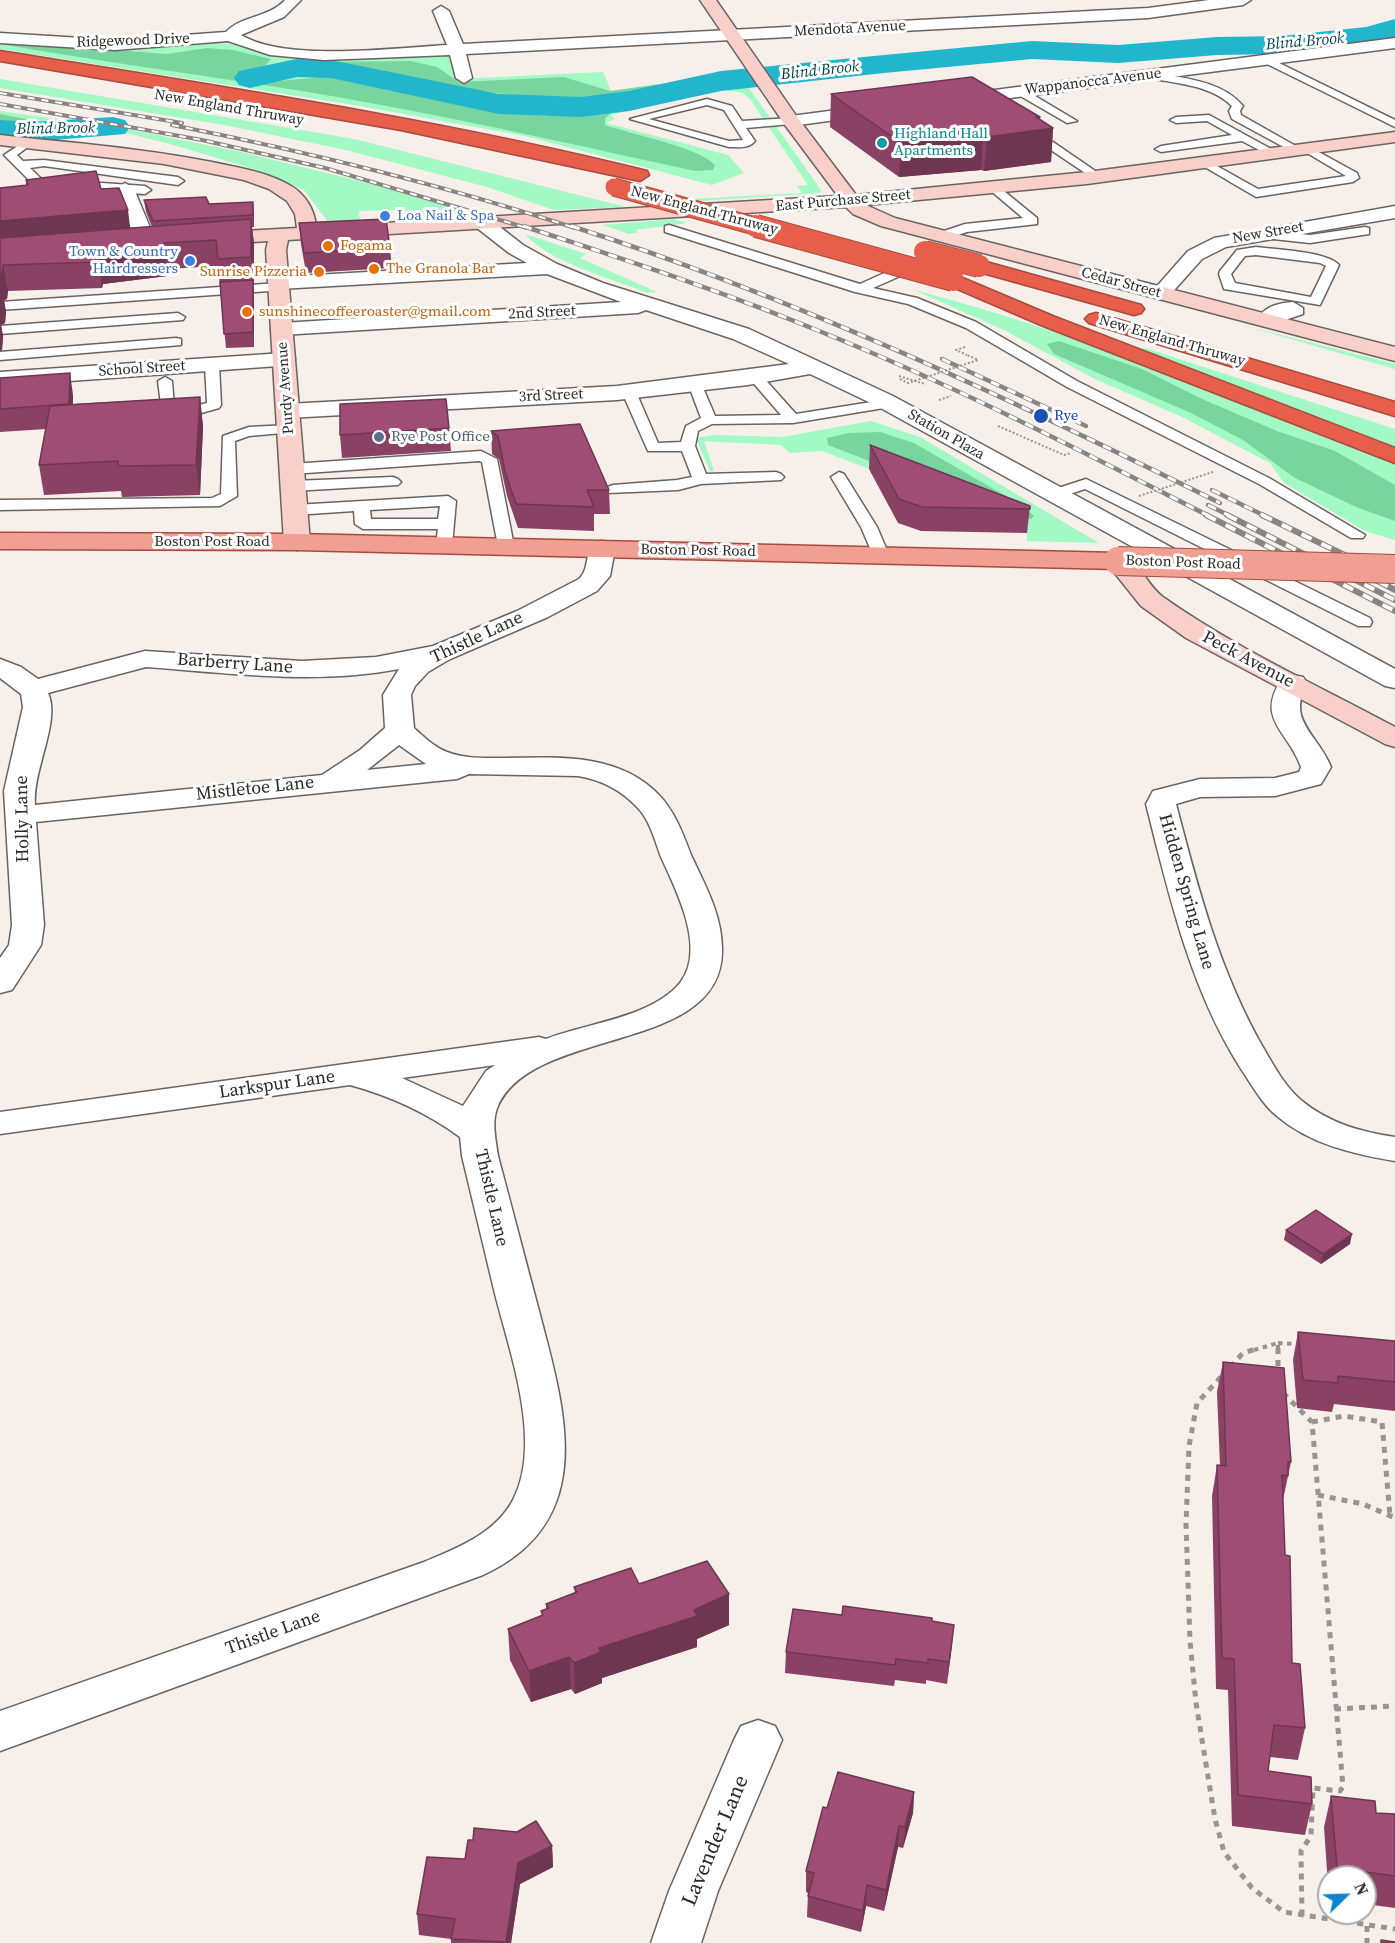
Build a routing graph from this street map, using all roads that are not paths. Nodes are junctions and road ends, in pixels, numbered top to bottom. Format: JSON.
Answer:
{"nodes":[{"id":1,"x":292,"y":0,"type":"edge"},
{"id":2,"x":708,"y":0,"type":"edge"},
{"id":3,"x":1183,"y":0,"type":"edge"},
{"id":4,"x":1243,"y":0,"type":"edge"},
{"id":5,"x":952,"y":7,"type":"dead end"},
{"id":6,"x":1204,"y":7,"type":"junction"},
{"id":7,"x":441,"y":11,"type":"dead end"},
{"id":8,"x":993,"y":21,"type":"junction"},
{"id":9,"x":730,"y":35,"type":"junction"},
{"id":10,"x":231,"y":36,"type":"junction"},
{"id":11,"x":0,"y":38,"type":"edge"},
{"id":12,"x":1395,"y":43,"type":"edge"},
{"id":13,"x":1368,"y":46,"type":"junction"},
{"id":14,"x":457,"y":50,"type":"junction"},
{"id":15,"x":0,"y":56,"type":"edge"},
{"id":16,"x":1395,"y":59,"type":"edge"},
{"id":17,"x":1267,"y":60,"type":"junction"},
{"id":18,"x":0,"y":70,"type":"edge"},
{"id":19,"x":1150,"y":75,"type":"junction"},
{"id":20,"x":464,"y":78,"type":"dead end"},
{"id":21,"x":1021,"y":92,"type":"junction"},
{"id":22,"x":939,"y":102,"type":"edge"},
{"id":23,"x":892,"y":108,"type":"edge"},
{"id":24,"x":1176,"y":120,"type":"dead end"},
{"id":25,"x":791,"y":121,"type":"junction"},
{"id":26,"x":1071,"y":121,"type":"dead end"},
{"id":27,"x":1395,"y":124,"type":"edge"},
{"id":28,"x":739,"y":125,"type":"junction"},
{"id":29,"x":1244,"y":137,"type":"junction"},
{"id":30,"x":1395,"y":137,"type":"edge"},
{"id":31,"x":0,"y":140,"type":"edge"},
{"id":32,"x":27,"y":143,"type":"junction"},
{"id":33,"x":1047,"y":148,"type":"edge"},
{"id":34,"x":1161,"y":149,"type":"dead end"},
{"id":35,"x":1301,"y":149,"type":"junction"},
{"id":36,"x":1273,"y":153,"type":"junction"},
{"id":37,"x":0,"y":157,"type":"edge"},
{"id":38,"x":16,"y":161,"type":"junction"},
{"id":39,"x":1204,"y":163,"type":"junction"},
{"id":40,"x":1090,"y":178,"type":"junction"},
{"id":41,"x":683,"y":186,"type":"dead end"},
{"id":42,"x":994,"y":188,"type":"junction"},
{"id":43,"x":125,"y":189,"type":"junction"},
{"id":44,"x":705,"y":192,"type":"dead end"},
{"id":45,"x":48,"y":193,"type":"junction"},
{"id":46,"x":0,"y":200,"type":"edge"},
{"id":47,"x":850,"y":201,"type":"junction"},
{"id":48,"x":1395,"y":212,"type":"edge"},
{"id":49,"x":819,"y":223,"type":"dead end"},
{"id":50,"x":484,"y":224,"type":"junction"},
{"id":51,"x":669,"y":229,"type":"dead end"},
{"id":52,"x":1365,"y":231,"type":"dead end"},
{"id":53,"x":305,"y":234,"type":"junction"},
{"id":54,"x":1264,"y":234,"type":"junction"},
{"id":55,"x":280,"y":235,"type":"junction"},
{"id":56,"x":942,"y":236,"type":"junction"},
{"id":57,"x":191,"y":240,"type":"edge"},
{"id":58,"x":169,"y":241,"type":"edge"},
{"id":59,"x":146,"y":242,"type":"junction"},
{"id":60,"x":965,"y":242,"type":"junction"},
{"id":61,"x":125,"y":243,"type":"edge"},
{"id":62,"x":910,"y":248,"type":"dead end"},
{"id":63,"x":552,"y":279,"type":"junction"},
{"id":64,"x":953,"y":279,"type":"junction"},
{"id":65,"x":279,"y":285,"type":"junction"},
{"id":66,"x":860,"y":289,"type":"junction"},
{"id":67,"x":1161,"y":293,"type":"junction"},
{"id":68,"x":180,"y":294,"type":"junction"},
{"id":69,"x":1294,"y":302,"type":"junction"},
{"id":70,"x":0,"y":306,"type":"edge"},
{"id":71,"x":658,"y":306,"type":"junction"},
{"id":72,"x":1157,"y":315,"type":"dead end"},
{"id":73,"x":178,"y":316,"type":"junction"},
{"id":74,"x":1270,"y":320,"type":"junction"},
{"id":75,"x":282,"y":329,"type":"junction"},
{"id":76,"x":0,"y":330,"type":"edge"},
{"id":77,"x":176,"y":342,"type":"junction"},
{"id":78,"x":1395,"y":354,"type":"edge"},
{"id":79,"x":0,"y":356,"type":"edge"},
{"id":80,"x":284,"y":360,"type":"junction"},
{"id":81,"x":212,"y":365,"type":"junction"},
{"id":82,"x":813,"y":367,"type":"junction"},
{"id":83,"x":170,"y":374,"type":"junction"},
{"id":84,"x":756,"y":378,"type":"junction"},
{"id":85,"x":0,"y":379,"type":"edge"},
{"id":86,"x":696,"y":386,"type":"junction"},
{"id":87,"x":629,"y":392,"type":"junction"},
{"id":88,"x":890,"y":403,"type":"junction"},
{"id":89,"x":1395,"y":409,"type":"edge"},
{"id":90,"x":794,"y":419,"type":"junction"},
{"id":91,"x":289,"y":420,"type":"junction"},
{"id":92,"x":708,"y":420,"type":"junction"},
{"id":93,"x":688,"y":446,"type":"junction"},
{"id":94,"x":1395,"y":456,"type":"edge"},
{"id":95,"x":776,"y":477,"type":"dead end"},
{"id":96,"x":838,"y":477,"type":"dead end"},
{"id":97,"x":700,"y":480,"type":"junction"},
{"id":98,"x":393,"y":482,"type":"dead end"},
{"id":99,"x":293,"y":488,"type":"junction"},
{"id":100,"x":614,"y":490,"type":"dead end"},
{"id":101,"x":1051,"y":495,"type":"junction"},
{"id":102,"x":0,"y":505,"type":"edge"},
{"id":103,"x":362,"y":506,"type":"junction"},
{"id":104,"x":363,"y":533,"type":"junction"},
{"id":105,"x":445,"y":534,"type":"junction"},
{"id":106,"x":1357,"y":535,"type":"dead end"},
{"id":107,"x":0,"y":541,"type":"edge"},
{"id":108,"x":297,"y":542,"type":"junction"},
{"id":109,"x":506,"y":546,"type":"junction"},
{"id":110,"x":602,"y":549,"type":"junction"},
{"id":111,"x":881,"y":555,"type":"junction"},
{"id":112,"x":1118,"y":561,"type":"junction"},
{"id":113,"x":1395,"y":569,"type":"edge"},
{"id":114,"x":1364,"y":622,"type":"dead end"},
{"id":115,"x":441,"y":652,"type":"junction"},
{"id":116,"x":0,"y":667,"type":"edge"},
{"id":117,"x":343,"y":669,"type":"junction"},
{"id":118,"x":1395,"y":680,"type":"edge"},
{"id":119,"x":1293,"y":683,"type":"junction"},
{"id":120,"x":32,"y":689,"type":"junction"},
{"id":121,"x":396,"y":699,"type":"junction"},
{"id":122,"x":400,"y":730,"type":"junction"},
{"id":123,"x":1395,"y":738,"type":"edge"},
{"id":124,"x":490,"y":768,"type":"junction"},
{"id":125,"x":328,"y":782,"type":"junction"},
{"id":126,"x":21,"y":815,"type":"junction"},
{"id":127,"x":0,"y":983,"type":"edge"},
{"id":128,"x":554,"y":1046,"type":"junction"},
{"id":129,"x":350,"y":1074,"type":"junction"},
{"id":130,"x":0,"y":1123,"type":"edge"},
{"id":131,"x":476,"y":1132,"type":"junction"},
{"id":132,"x":1395,"y":1149,"type":"edge"},
{"id":133,"x":0,"y":1731,"type":"edge"},
{"id":134,"x":758,"y":1740,"type":"dead end"},
{"id":135,"x":676,"y":1943,"type":"edge"}],
"edges":[{"from":1,"to":10,"type":"street","name":"Ridgewood Drive"},
{"from":2,"to":9,"type":"street"},
{"from":3,"to":6,"type":"street"},
{"from":4,"to":6,"type":"street","name":"Mendota Avenue"},
{"from":5,"to":8,"type":"street"},
{"from":6,"to":8,"type":"street","name":"Mendota Avenue"},
{"from":7,"to":14,"type":"street"},
{"from":8,"to":9,"type":"street","name":"Mendota Avenue"},
{"from":9,"to":14,"type":"street","name":"Mendota Avenue"},
{"from":9,"to":25,"type":"street"},
{"from":10,"to":11,"type":"street","name":"Ridgewood Drive"},
{"from":10,"to":14,"type":"street","name":"Ridgewood Drive"},
{"from":12,"to":13,"type":"street","name":"Wappanocca Avenue"},
{"from":13,"to":16,"type":"street"},
{"from":13,"to":17,"type":"street","name":"Wappanocca Avenue"},
{"from":14,"to":20,"type":"street"},
{"from":15,"to":41,"type":"highway","name":"New England Thruway"},
{"from":17,"to":19,"type":"street","name":"Wappanocca Avenue"},
{"from":17,"to":27,"type":"lane"},
{"from":18,"to":64,"type":"highway","name":"New England Thruway","bridge":true},
{"from":19,"to":21,"type":"street","name":"Wappanocca Avenue"},
{"from":19,"to":35,"type":"lane"},
{"from":21,"to":22,"type":"street","name":"Wappanocca Avenue"},
{"from":21,"to":26,"type":"lane"},
{"from":23,"to":25,"type":"street"},
{"from":24,"to":29,"type":"lane"},
{"from":25,"to":28,"type":"lane"},
{"from":25,"to":47,"type":"street"},
{"from":28,"to":28,"type":"lane"},
{"from":29,"to":34,"type":"lane"},
{"from":29,"to":36,"type":"lane"},
{"from":30,"to":35,"type":"street","name":"East Purchase Street"},
{"from":31,"to":32,"type":"street"},
{"from":32,"to":38,"type":"lane"},
{"from":32,"to":53,"type":"street"},
{"from":33,"to":40,"type":"lane"},
{"from":35,"to":36,"type":"street","name":"East Purchase Street"},
{"from":35,"to":39,"type":"lane"},
{"from":36,"to":39,"type":"street","name":"East Purchase Street"},
{"from":37,"to":38,"type":"lane"},
{"from":38,"to":43,"type":"lane"},
{"from":38,"to":45,"type":"lane"},
{"from":39,"to":40,"type":"street","name":"East Purchase Street"},
{"from":40,"to":42,"type":"street","name":"East Purchase Street"},
{"from":42,"to":47,"type":"street","name":"East Purchase Street"},
{"from":42,"to":56,"type":"lane"},
{"from":43,"to":45,"type":"lane"},
{"from":43,"to":59,"type":"street"},
{"from":44,"to":49,"type":"highway","name":"New England Thruway"},
{"from":45,"to":46,"type":"lane"},
{"from":47,"to":50,"type":"street","name":"East Purchase Street"},
{"from":47,"to":56,"type":"street","name":"Cedar Street"},
{"from":48,"to":54,"type":"street","name":"New Street"},
{"from":50,"to":53,"type":"street","name":"East Purchase Street"},
{"from":50,"to":63,"type":"street","name":"Station Plaza"},
{"from":51,"to":66,"type":"lane"},
{"from":52,"to":54,"type":"lane"},
{"from":53,"to":55,"type":"street","name":"East Purchase Street"},
{"from":54,"to":67,"type":"street","name":"New Street"},
{"from":55,"to":57,"type":"street","name":"East Purchase Street"},
{"from":55,"to":65,"type":"street","name":"Purdy Avenue"},
{"from":56,"to":60,"type":"street","name":"Cedar Street"},
{"from":58,"to":59,"type":"street"},
{"from":59,"to":61,"type":"street"},
{"from":60,"to":66,"type":"lane"},
{"from":60,"to":67,"type":"street","name":"Cedar Street"},
{"from":62,"to":72,"type":"highway","name":"New England Thruway","bridge":true},
{"from":63,"to":65,"type":"street"},
{"from":63,"to":71,"type":"street","name":"Station Plaza"},
{"from":64,"to":89,"type":"highway","name":"New England Thruway"},
{"from":64,"to":94,"type":"highway"},
{"from":65,"to":68,"type":"lane"},
{"from":65,"to":75,"type":"street","name":"Purdy Avenue"},
{"from":66,"to":106,"type":"lane"},
{"from":67,"to":74,"type":"street","name":"Cedar Street"},
{"from":68,"to":70,"type":"lane"},
{"from":68,"to":73,"type":"lane"},
{"from":69,"to":69,"type":"lane"},
{"from":69,"to":74,"type":"lane"},
{"from":71,"to":75,"type":"street","name":"2nd Street"},
{"from":71,"to":82,"type":"street","name":"Station Plaza"},
{"from":73,"to":76,"type":"lane"},
{"from":73,"to":77,"type":"lane"},
{"from":74,"to":78,"type":"street","name":"Cedar Street"},
{"from":75,"to":80,"type":"street","name":"Purdy Avenue"},
{"from":77,"to":79,"type":"lane"},
{"from":77,"to":83,"type":"lane"},
{"from":80,"to":81,"type":"street","name":"School Street"},
{"from":80,"to":91,"type":"street","name":"Purdy Avenue"},
{"from":81,"to":83,"type":"street","name":"School Street"},
{"from":81,"to":83,"type":"lane"},
{"from":82,"to":84,"type":"street","name":"3rd Street"},
{"from":82,"to":88,"type":"street","name":"Station Plaza"},
{"from":83,"to":85,"type":"street","name":"School Street"},
{"from":84,"to":86,"type":"street","name":"3rd Street"},
{"from":84,"to":90,"type":"lane"},
{"from":86,"to":87,"type":"street","name":"3rd Street"},
{"from":86,"to":92,"type":"lane"},
{"from":87,"to":91,"type":"street","name":"3rd Street"},
{"from":87,"to":93,"type":"lane"},
{"from":88,"to":90,"type":"lane"},
{"from":88,"to":101,"type":"street","name":"Station Plaza"},
{"from":90,"to":92,"type":"lane"},
{"from":91,"to":99,"type":"street","name":"Purdy Avenue"},
{"from":91,"to":102,"type":"lane"},
{"from":92,"to":93,"type":"lane"},
{"from":93,"to":97,"type":"lane"},
{"from":95,"to":97,"type":"lane"},
{"from":96,"to":111,"type":"lane"},
{"from":97,"to":100,"type":"lane"},
{"from":98,"to":99,"type":"lane"},
{"from":99,"to":103,"type":"lane"},
{"from":99,"to":108,"type":"street","name":"Purdy Avenue"},
{"from":99,"to":109,"type":"lane"},
{"from":101,"to":114,"type":"lane"},
{"from":101,"to":118,"type":"street","name":"Station Plaza"},
{"from":103,"to":104,"type":"lane"},
{"from":103,"to":105,"type":"lane"},
{"from":104,"to":105,"type":"main road","name":"Boston Post Road"},
{"from":104,"to":108,"type":"main road","name":"Boston Post Road"},
{"from":105,"to":109,"type":"main road","name":"Boston Post Road"},
{"from":107,"to":108,"type":"main road","name":"Boston Post Road"},
{"from":109,"to":110,"type":"main road","name":"Boston Post Road"},
{"from":110,"to":111,"type":"main road","name":"Boston Post Road"},
{"from":110,"to":115,"type":"street","name":"Thistle Lane"},
{"from":111,"to":112,"type":"main road","name":"Boston Post Road"},
{"from":112,"to":113,"type":"main road","name":"Boston Post Road","bridge":true},
{"from":112,"to":119,"type":"street","name":"Peck Avenue"},
{"from":115,"to":117,"type":"street","name":"Barberry Lane"},
{"from":115,"to":121,"type":"street","name":"Thistle Lane"},
{"from":116,"to":120,"type":"street"},
{"from":117,"to":120,"type":"street","name":"Barberry Lane"},
{"from":117,"to":121,"type":"street"},
{"from":119,"to":123,"type":"street","name":"Peck Avenue"},
{"from":119,"to":132,"type":"street","name":"Hidden Spring Lane"},
{"from":120,"to":126,"type":"street","name":"Holly Lane"},
{"from":121,"to":122,"type":"street"},
{"from":122,"to":124,"type":"street","name":"Thistle Lane"},
{"from":122,"to":125,"type":"street"},
{"from":124,"to":125,"type":"street","name":"Mistletoe Lane"},
{"from":124,"to":128,"type":"street","name":"Thistle Lane"},
{"from":125,"to":126,"type":"street","name":"Mistletoe Lane"},
{"from":126,"to":127,"type":"street","name":"Holly Lane"},
{"from":128,"to":129,"type":"street","name":"Larkspur Lane"},
{"from":128,"to":131,"type":"street","name":"Thistle Lane"},
{"from":129,"to":130,"type":"street","name":"Larkspur Lane"},
{"from":129,"to":131,"type":"street"},
{"from":131,"to":133,"type":"street","name":"Thistle Lane"},
{"from":134,"to":135,"type":"street","name":"Lavender Lane"}]}
